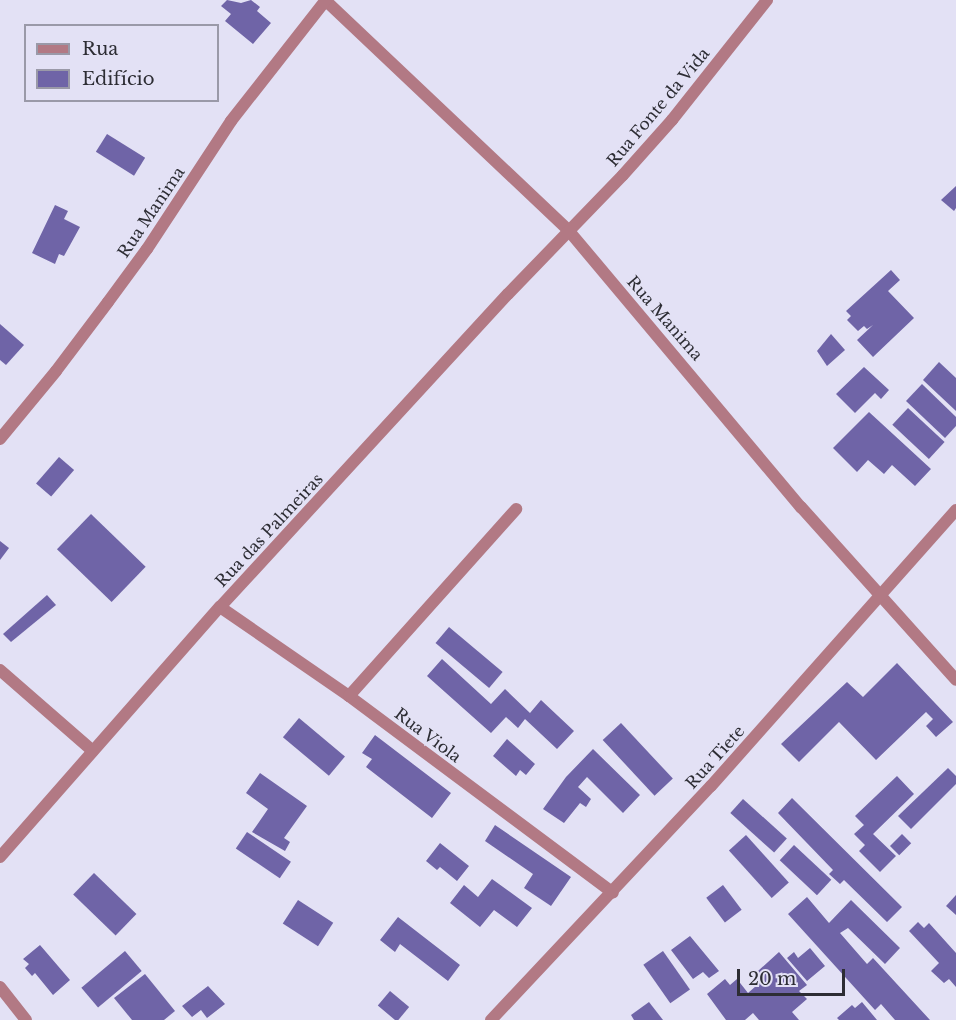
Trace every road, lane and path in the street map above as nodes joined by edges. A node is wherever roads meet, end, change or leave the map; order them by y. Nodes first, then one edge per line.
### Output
1 (326, 0) edge
2 (767, 0) edge
3 (569, 231) junction
4 (0, 439) edge
5 (516, 509) dead end
6 (956, 510) edge
7 (879, 597) junction
8 (220, 607) junction
9 (0, 670) edge
10 (956, 681) edge
11 (349, 696) junction
12 (93, 751) junction
13 (0, 857) edge
14 (613, 893) junction
15 (0, 987) edge
16 (26, 1020) edge
17 (491, 1020) edge

1 - 3 street, Rua Manima
1 - 4 street, Rua Manima
2 - 3 street, Rua Fonte da Vida
3 - 7 street, Rua Manima
3 - 8 street, Rua das Palmeiras
5 - 11 street
6 - 7 street, Rua Tiete
7 - 10 street, Rua Manima
7 - 14 street, Rua Tiete
8 - 11 street, Rua Viola
8 - 12 street, Rua das Palmeiras
9 - 12 street
11 - 14 street, Rua Viola
12 - 13 street, Rua das Palmeiras
14 - 17 street, Rua Tiete
15 - 16 street

